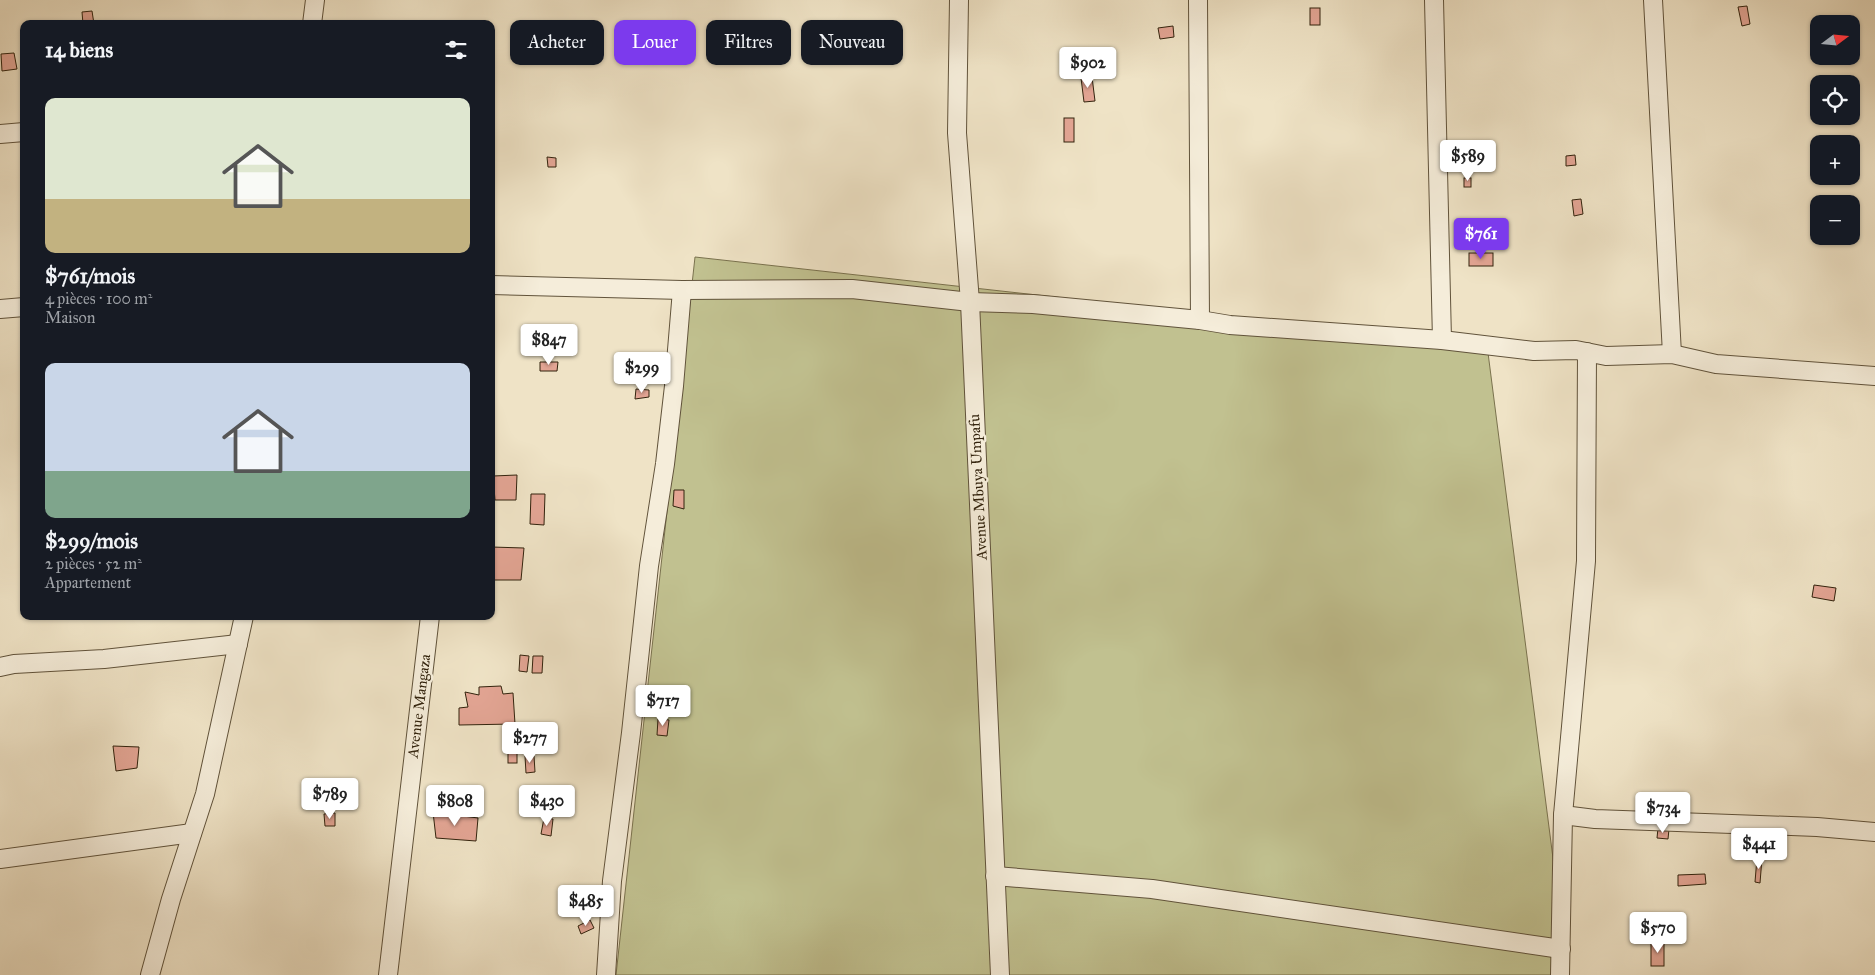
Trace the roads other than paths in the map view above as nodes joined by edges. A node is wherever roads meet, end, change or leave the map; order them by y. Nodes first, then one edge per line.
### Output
1 (315, 0) edge
2 (959, 0) edge
3 (1198, 0) edge
4 (1434, 0) edge
5 (1653, 0) edge
6 (312, 20) edge
7 (20, 132) edge
8 (0, 134) edge
9 (495, 285) edge
10 (682, 290) junction
11 (970, 302) junction
12 (20, 307) edge
13 (0, 309) edge
14 (1200, 320) junction
15 (1442, 340) junction
16 (1587, 352) junction
17 (1672, 354) junction
18 (1875, 376) edge
19 (243, 620) edge
20 (430, 620) edge
21 (238, 644) junction
22 (0, 667) edge
23 (1563, 815) junction
24 (1875, 832) edge
25 (192, 833) junction
26 (0, 858) edge
27 (995, 876) junction
28 (1561, 949) junction
29 (150, 975) edge
30 (388, 975) edge
31 (606, 975) edge
32 (1000, 975) edge
33 (1560, 975) edge

1 - 6 street
2 - 11 street, Avenue Mbuya Umpafu
3 - 14 street
4 - 15 street
5 - 17 street
7 - 8 street
9 - 10 street
10 - 11 street
10 - 31 street
11 - 14 street
11 - 27 street, Avenue Mbuya Umpafu
12 - 13 street
14 - 15 street
15 - 16 street
16 - 17 street
16 - 23 street
17 - 18 street
19 - 21 street
20 - 30 street, Avenue Mangaza
21 - 22 street
21 - 25 street
23 - 24 street
23 - 28 street
25 - 26 street
25 - 29 street
27 - 28 street
27 - 32 street, Avenue Mbuya Umpafu
28 - 33 street

